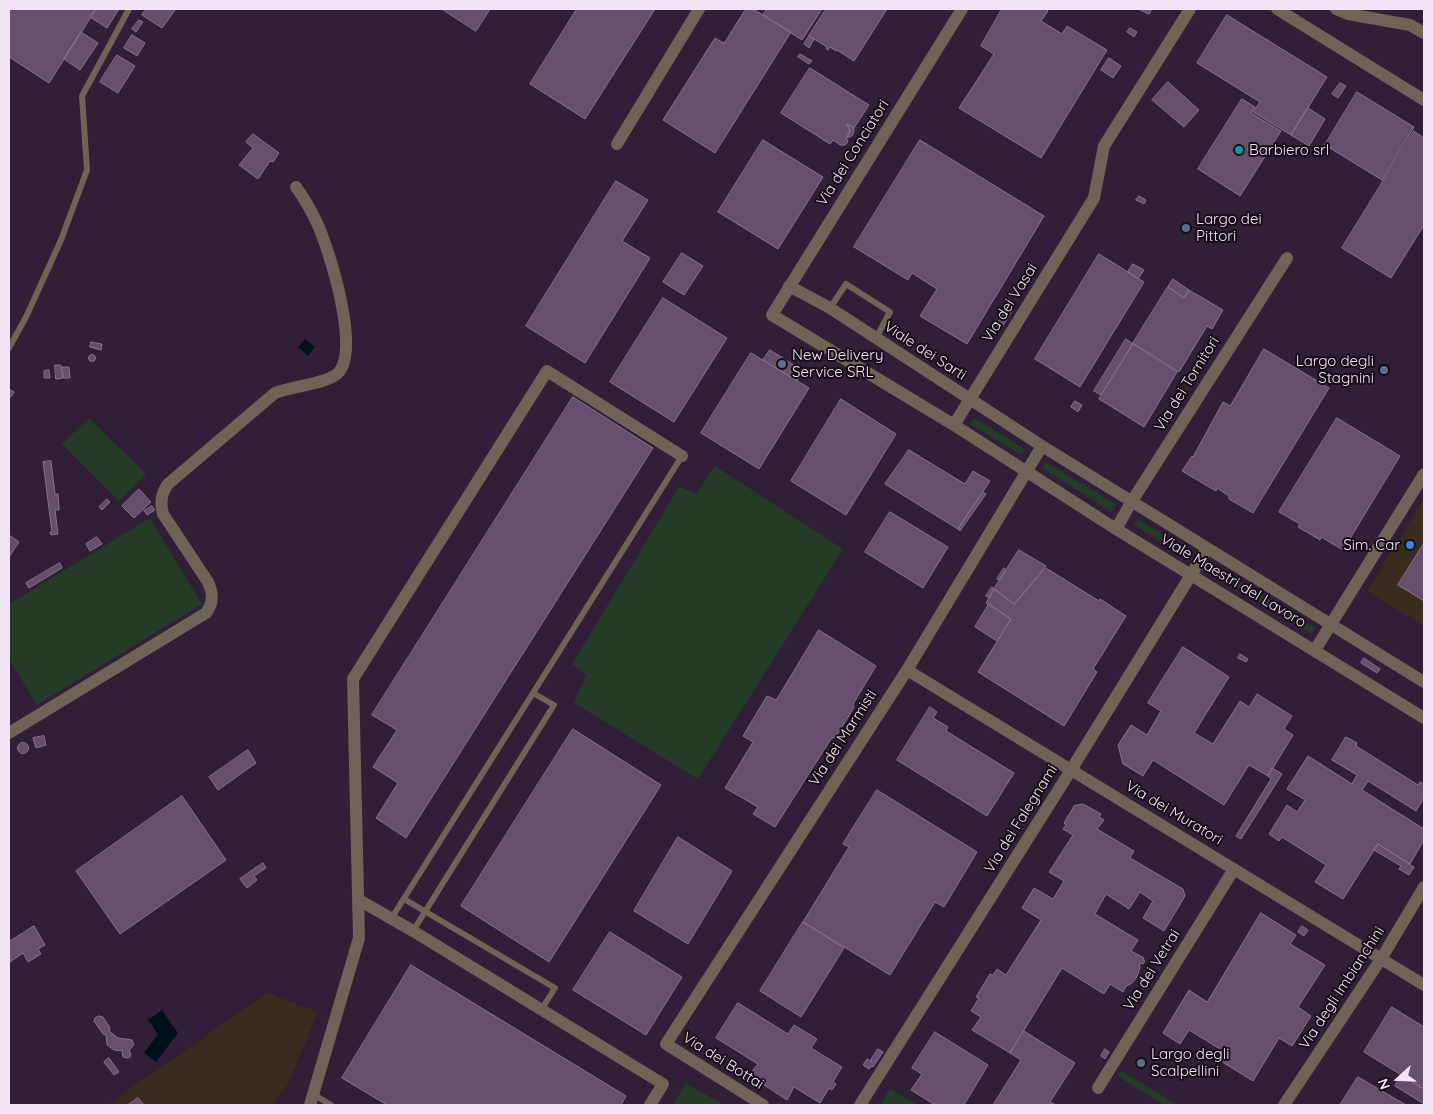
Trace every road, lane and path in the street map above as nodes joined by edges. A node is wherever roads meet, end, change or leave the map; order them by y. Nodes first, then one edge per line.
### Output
1 (129, 9) edge
2 (699, 9) edge
3 (962, 9) edge
4 (1190, 9) edge
5 (1278, 9) edge
6 (1336, 9) edge
7 (1424, 34) edge
8 (1424, 100) edge
9 (617, 144) dead end
10 (296, 187) dead end
11 (1287, 258) dead end
12 (789, 286) junction
13 (830, 308) junction
14 (876, 338) junction
15 (9, 348) edge
16 (970, 400) junction
17 (954, 425) junction
18 (1042, 446) junction
19 (682, 456) joint
20 (1025, 472) junction
21 (1424, 474) edge
22 (1132, 501) junction
23 (1116, 529) junction
24 (1207, 549) junction
25 (1191, 574) junction
26 (1331, 624) junction
27 (1315, 650) junction
28 (907, 670) junction
29 (1424, 682) edge
30 (534, 693) junction
31 (1424, 718) edge
32 (9, 733) edge
33 (1071, 770) junction
34 (1234, 869) junction
35 (1424, 887) edge
36 (404, 899) junction
37 (359, 900) junction
38 (425, 911) junction
39 (391, 919) junction
40 (413, 931) junction
41 (1382, 959) junction
42 (1424, 985) edge
43 (541, 1010) junction
44 (666, 1044) joint
45 (1098, 1088) dead end
46 (312, 1100) edge
47 (331, 1105) edge
48 (650, 1105) edge
49 (763, 1105) edge
50 (860, 1105) edge
51 (1284, 1105) edge

1 - 15 lane
2 - 9 street
3 - 12 street, Via dei Conciatori
4 - 16 street, Via dei Vasai
5 - 8 street
6 - 7 street
10 - 32 street
11 - 22 street, Via dei Tornitori
12 - 13 street, Viale dei Sarti
12 - 17 street, Via dei Conciatori
13 - 14 street, Viale dei Sarti
13 - 14 lane
14 - 16 street, Viale dei Sarti
16 - 17 street, Via dei Vasai
16 - 18 street, Viale dei Sarti
17 - 20 street
18 - 20 street, Via dei Marmisti
18 - 22 street, Viale Maestri del Lavoro
19 - 30 lane
19 - 37 street
20 - 23 street, Viale Maestri del Lavoro
20 - 28 street, Via dei Marmisti
21 - 26 street
22 - 23 street, Via dei Tornitori
22 - 24 street, Viale Maestri del Lavoro
23 - 25 street, Viale Maestri del Lavoro
24 - 25 street, Via dei Falegnami
24 - 26 street, Viale Maestri del Lavoro
25 - 27 street, Viale Maestri del Lavoro
25 - 33 street, Via dei Falegnami
26 - 27 street
26 - 29 street, Viale Maestri del Lavoro
27 - 31 street, Viale Maestri del Lavoro
28 - 33 street, Via dei Muratori
28 - 44 street, Via dei Marmisti
30 - 36 lane
30 - 38 lane
33 - 34 street, Via dei Muratori
33 - 50 street, Via dei Falegnami
34 - 41 street, Via dei Muratori
34 - 45 street, Via dei Vetrai
35 - 41 street, Via degli Imbianchini
36 - 38 lane
36 - 39 lane
37 - 39 street
37 - 46 street
38 - 40 lane
38 - 43 lane
39 - 40 street
40 - 43 street
41 - 42 street, Via dei Muratori
41 - 51 street, Via degli Imbianchini
43 - 48 street
44 - 49 street, Via dei Bottai
46 - 47 lane

